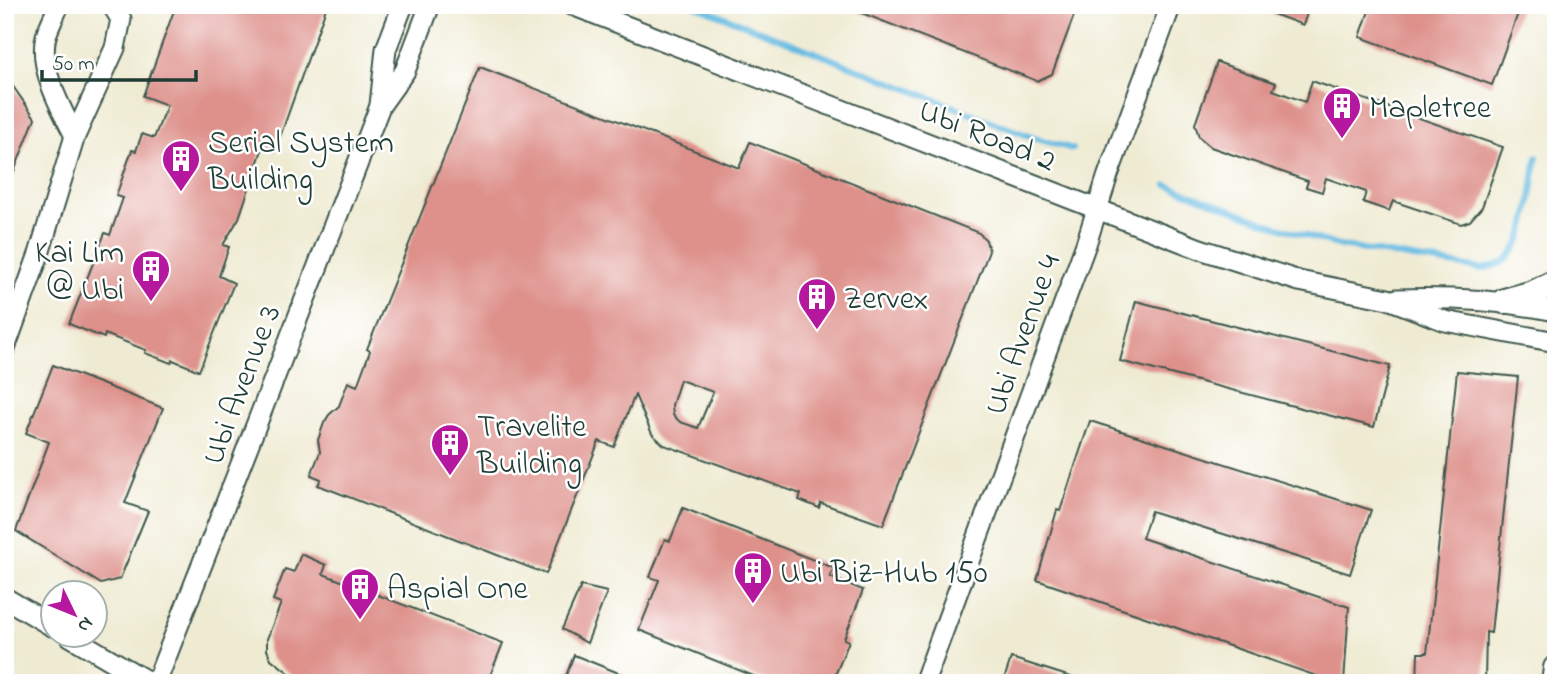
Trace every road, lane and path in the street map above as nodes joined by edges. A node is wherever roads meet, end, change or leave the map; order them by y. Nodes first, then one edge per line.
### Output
1 (59, 5) edge
2 (113, 5) edge
3 (403, 5) edge
4 (430, 5) edge
5 (572, 5) edge
6 (1171, 5) edge
7 (380, 106) junction
8 (75, 136) junction
9 (1097, 210) junction
10 (1556, 282) edge
11 (1388, 299) junction
12 (1504, 301) junction
13 (1556, 311) edge
14 (1556, 342) edge
15 (5, 348) edge
16 (5, 598) edge
17 (38, 618) edge
18 (94, 650) edge
19 (1556, 667) edge
20 (150, 683) edge
21 (156, 683) edge
22 (924, 683) edge
23 (1554, 683) edge

1 - 8 street
2 - 8 street
3 - 7 street, Ubi Avenue 3
4 - 7 street, Ubi Avenue 3
5 - 9 street, Ubi Road 2
6 - 9 street, Ubi Avenue 4
7 - 21 street, Ubi Avenue 3
8 - 15 street
9 - 11 street, Ubi Road 2
9 - 22 street, Ubi Avenue 4
10 - 12 main road
11 - 12 street, Ubi Road 2
11 - 14 street, Ubi Road 2
12 - 13 street, Ubi Road 2
16 - 17 street
18 - 20 street
19 - 23 main road

